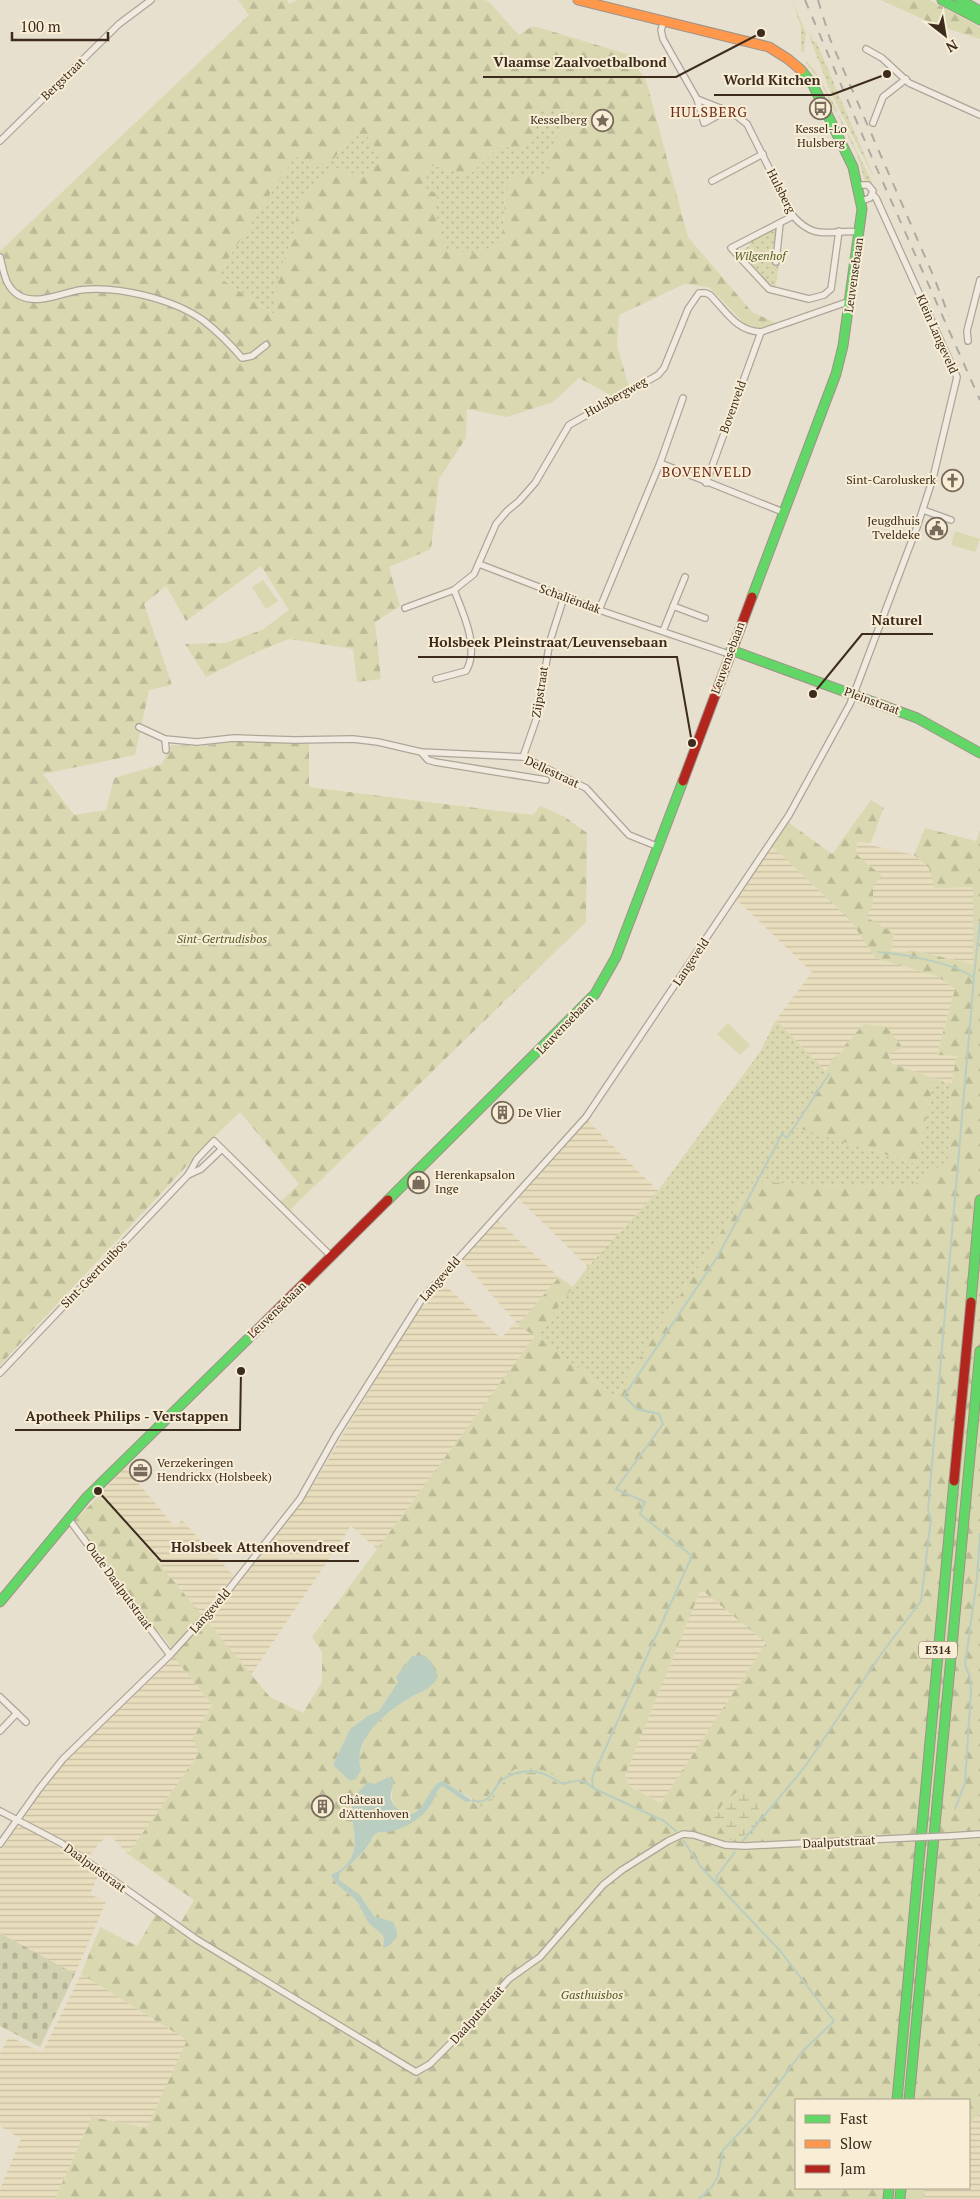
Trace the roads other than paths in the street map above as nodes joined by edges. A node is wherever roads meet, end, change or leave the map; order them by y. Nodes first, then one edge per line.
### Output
1 (151, 0) edge
2 (578, 0) edge
3 (942, 0) edge
4 (960, 0) edge
5 (980, 11) edge
6 (980, 20) edge
7 (664, 22) junction
8 (866, 49) dead end
9 (906, 79) junction
10 (698, 99) junction
11 (726, 111) junction
12 (980, 115) edge
13 (873, 123) dead end
14 (3, 133) edge
15 (0, 141) edge
16 (763, 154) junction
17 (712, 181) dead end
18 (858, 185) junction
19 (872, 195) junction
20 (861, 201) junction
21 (793, 216) junction
22 (780, 223) junction
23 (839, 231) junction
24 (860, 232) junction
25 (0, 257) edge
26 (776, 262) dead end
27 (980, 280) edge
28 (850, 301) junction
29 (761, 332) junction
30 (968, 342) dead end
31 (266, 346) dead end
32 (683, 398) dead end
33 (660, 463) junction
34 (706, 483) junction
35 (922, 510) junction
36 (784, 512) junction
37 (951, 520) dead end
38 (479, 564) junction
39 (685, 577) dead end
40 (454, 590) junction
41 (564, 597) junction
42 (674, 606) junction
43 (406, 608) dead end
44 (599, 610) junction
45 (705, 618) dead end
46 (663, 631) junction
47 (730, 652) junction
48 (436, 679) dead end
49 (854, 694) junction
50 (139, 727) dead end
51 (165, 739) junction
52 (166, 750) dead end
53 (421, 752) junction
54 (980, 754) edge
55 (523, 757) junction
56 (546, 780) dead end
57 (659, 847) junction
58 (222, 1149) junction
59 (188, 1176) junction
60 (980, 1200) edge
61 (332, 1257) junction
62 (980, 1351) edge
63 (0, 1372) edge
64 (68, 1518) junction
65 (0, 1602) edge
66 (170, 1655) junction
67 (0, 1697) edge
68 (17, 1714) junction
69 (26, 1722) dead end
70 (0, 1732) edge
71 (0, 1811) edge
72 (17, 1820) junction
73 (980, 1834) edge
74 (0, 1844) edge
75 (897, 2099) edge
76 (910, 2099) edge

1 - 14 street, Bergstraat
2 - 7 main road, Leuvensebaan
3 - 6 main road
4 - 5 main road
7 - 10 street
7 - 18 main road, Leuvensebaan
8 - 9 street
9 - 12 street
9 - 13 street
10 - 11 street, Hulsberg
10 - 11 street
11 - 16 street, Hulsberg
14 - 15 street, Bergstraat
16 - 17 street
16 - 21 street, Hulsberg
18 - 19 street
18 - 20 main road, Leuvensebaan
19 - 20 street
19 - 35 street, Klein Langeveld
20 - 24 main road, Leuvensebaan
21 - 22 street
21 - 23 street, Hulsberg
22 - 23 street
22 - 26 street
23 - 24 street, Hulsberg
24 - 28 main road, Leuvensebaan
25 - 31 street
27 - 30 street, Klein Langeveld
28 - 29 street
28 - 36 main road, Leuvensebaan
29 - 34 street, Bovenveld
29 - 38 street, Hulsbergweg
32 - 33 street
33 - 34 street
33 - 44 street
34 - 36 street
35 - 37 street
35 - 49 street, Klein Langeveld
36 - 47 main road, Leuvensebaan
38 - 40 street, Hulsbergweg
38 - 41 street, Schaliëndak
39 - 42 street
40 - 43 street, Hulsbergweg
40 - 48 street
41 - 44 street, Schaliëndak
41 - 55 street, Zijpstraat
42 - 45 street
42 - 46 street
44 - 46 street, Schaliëndak
46 - 47 street, Schaliëndak
47 - 49 main road, Pleinstraat
47 - 57 main road, Leuvensebaan
49 - 54 main road, Pleinstraat
49 - 66 street, Langeveld
50 - 51 street, Dellestraat
51 - 52 street
51 - 53 street, Dellestraat
53 - 55 street, Dellestraat
53 - 56 street, Dellestraat
55 - 57 street, Dellestraat
57 - 61 main road, Leuvensebaan
58 - 59 street, Sint-Geertruibos
58 - 59 street, Sint-Geertruibos
58 - 61 street
59 - 63 street, Sint-Geertruibos
60 - 75 main road, E314
61 - 64 main road, Leuvensebaan
62 - 76 main road, E314
64 - 65 main road, Leuvensebaan
64 - 66 street, Oude Daalputstraat
66 - 72 street, Langeveld
67 - 68 street
68 - 69 street
68 - 70 street
71 - 72 street, Daalputstraat
72 - 73 street, Daalputstraat, bridge
72 - 74 street, Langeveld

